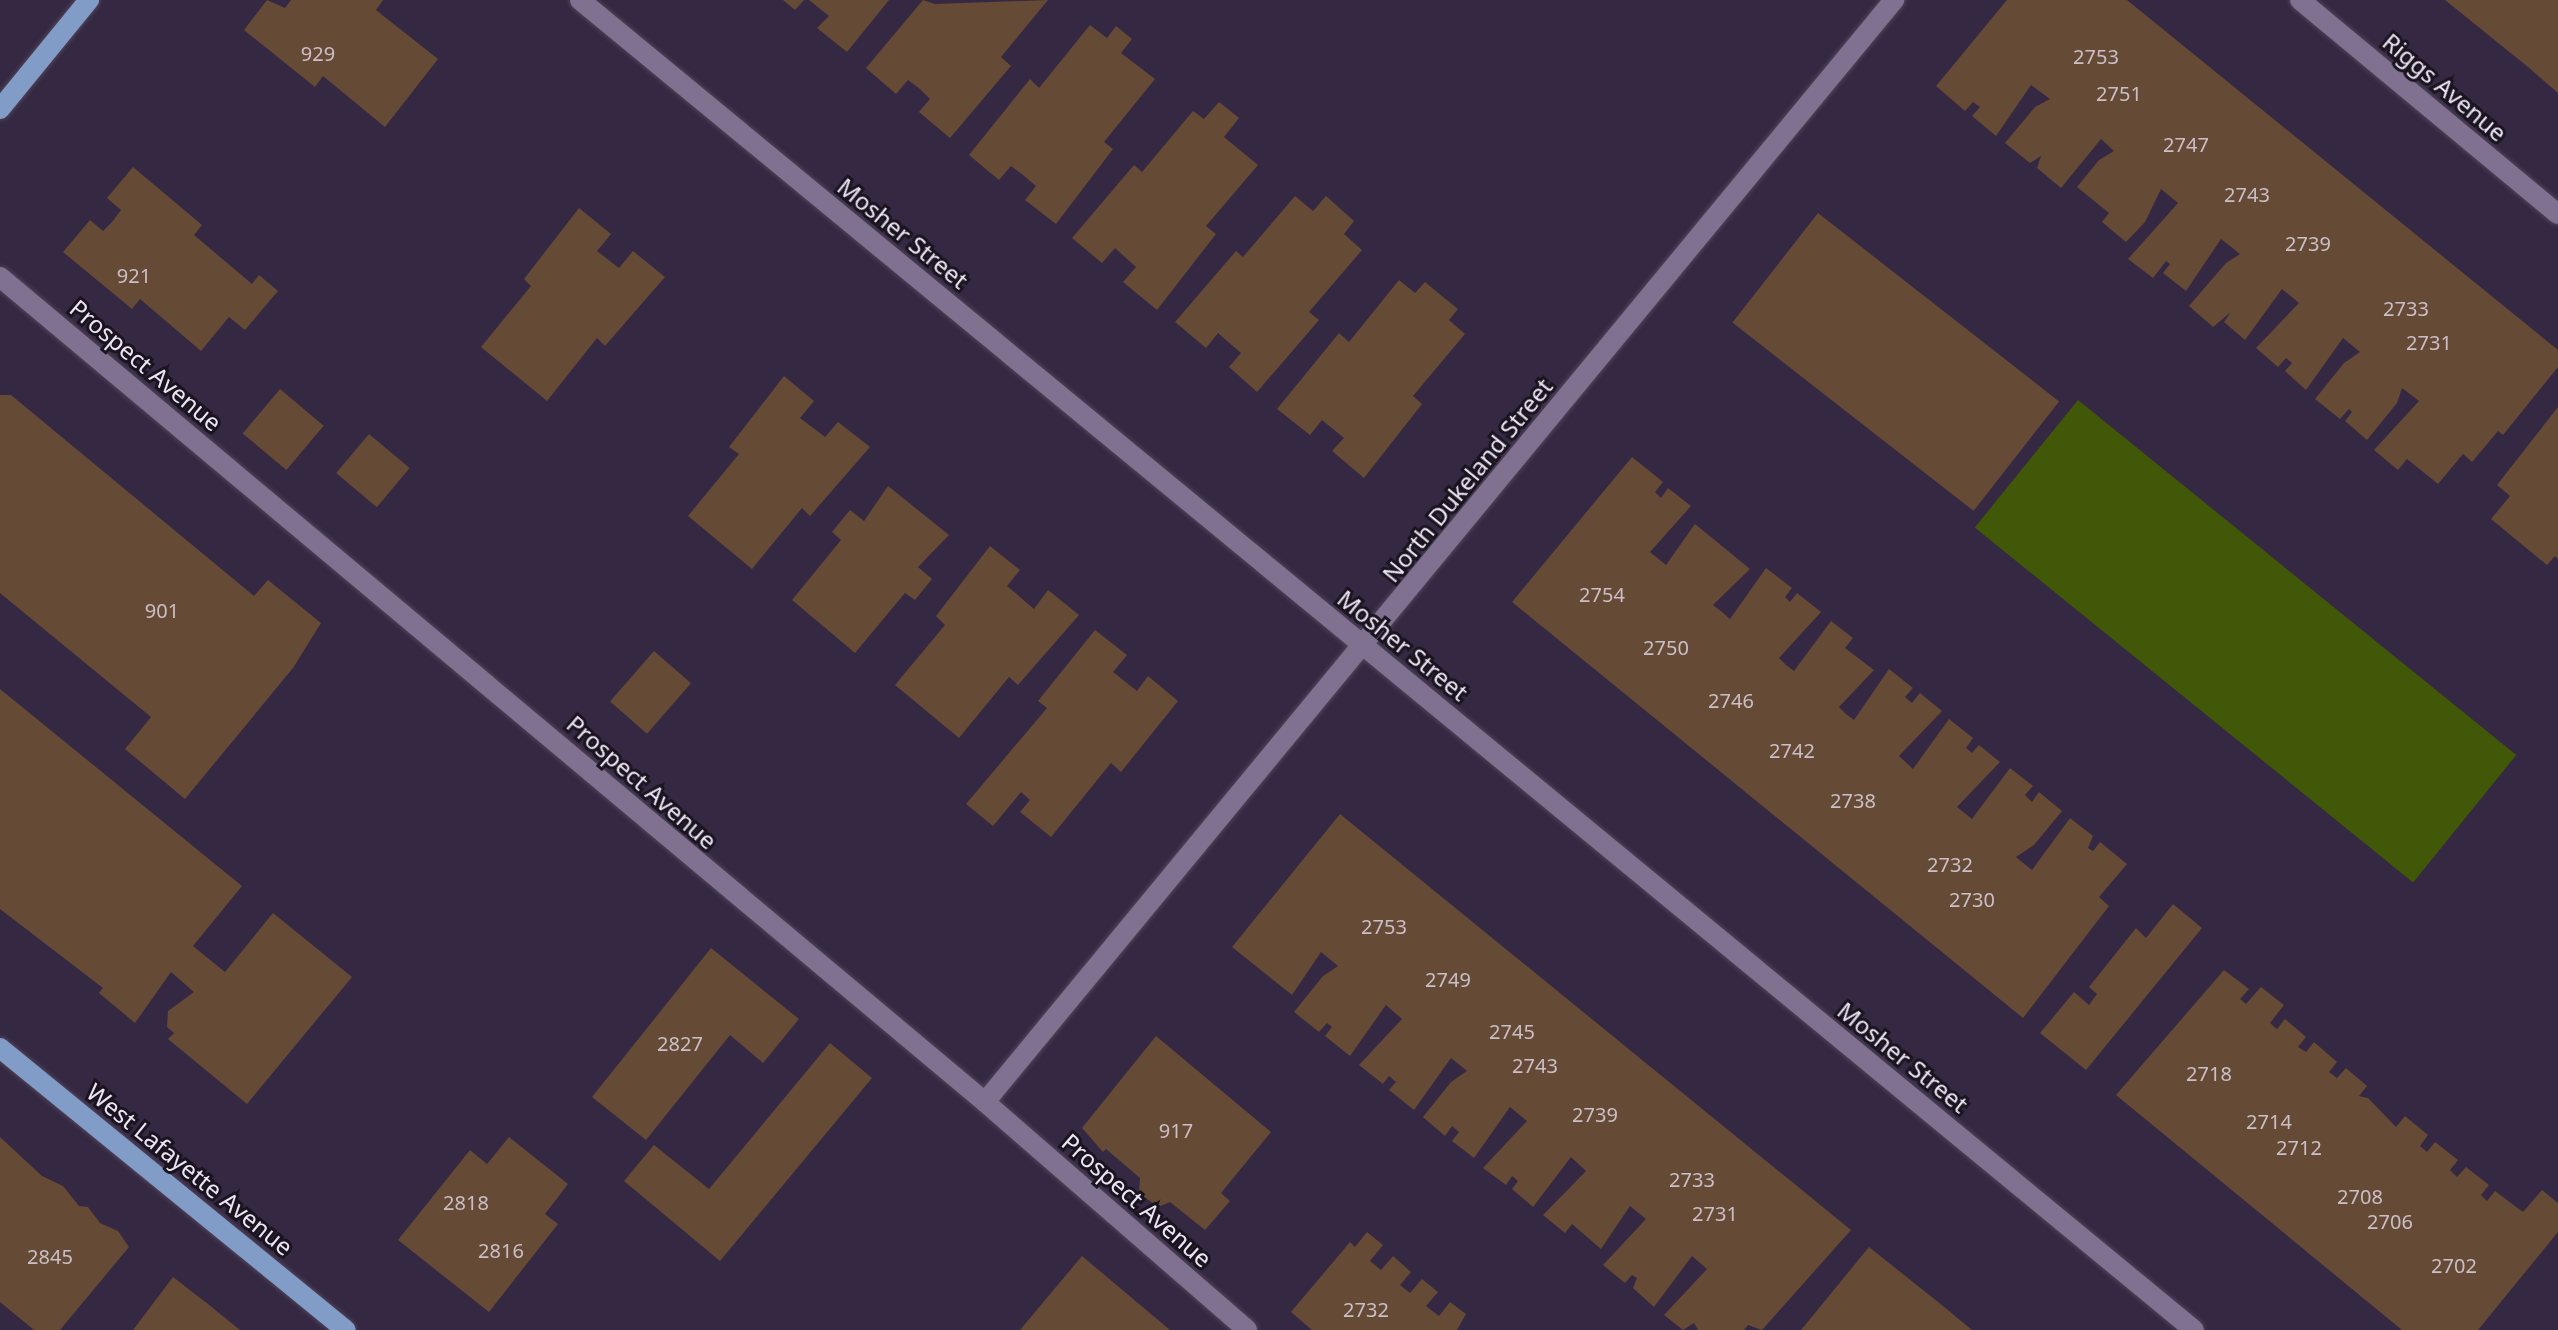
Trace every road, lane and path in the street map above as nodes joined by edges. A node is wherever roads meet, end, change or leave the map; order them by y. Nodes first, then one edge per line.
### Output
1 (89, 0) edge
2 (580, 0) edge
3 (1894, 0) edge
4 (2300, 0) edge
5 (0, 109) edge
6 (2558, 214) edge
7 (0, 277) edge
8 (1364, 646) junction
9 (0, 1048) edge
10 (985, 1102) junction
11 (346, 1330) edge
12 (1247, 1330) edge
13 (2194, 1330) edge

1 - 5 main road
2 - 8 street, Mosher Street
3 - 8 street, North Dukeland Street
4 - 6 street, Riggs Avenue
7 - 10 street, Prospect Avenue
8 - 10 street, North Dukeland Street
8 - 13 street, Mosher Street
9 - 11 main road, West Lafayette Avenue
10 - 12 street, Prospect Avenue

